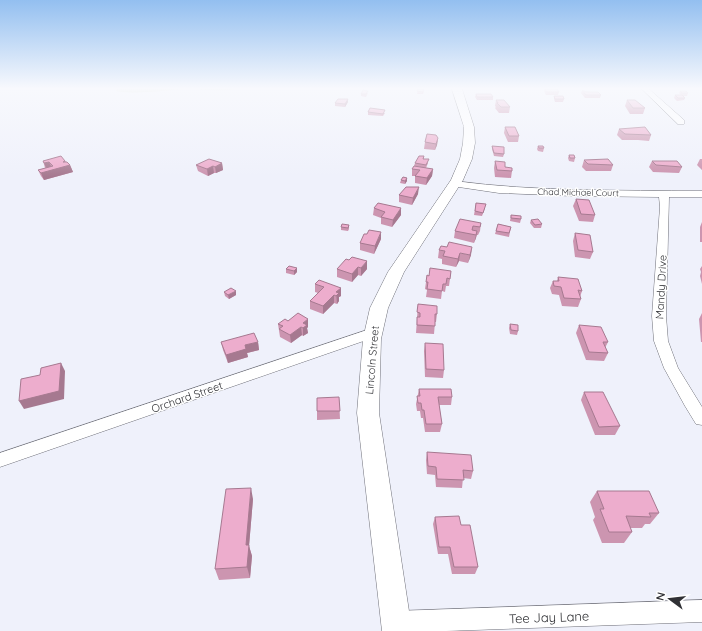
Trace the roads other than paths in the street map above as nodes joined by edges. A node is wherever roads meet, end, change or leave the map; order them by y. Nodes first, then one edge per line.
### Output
1 (466, 118) edge
2 (677, 118) edge
3 (681, 122) dead end
4 (455, 184) junction
5 (664, 193) junction
6 (702, 194) edge
7 (373, 334) junction
8 (702, 419) edge
9 (0, 460) edge
10 (702, 610) edge
11 (397, 627) edge

1 - 4 main road, Lincoln Street
2 - 3 street
4 - 5 street, Chad Michael Court
4 - 7 main road, Lincoln Street
5 - 6 street, Chad Michael Court
5 - 8 street, Mandy Drive
7 - 9 street, Orchard Street
7 - 11 main road, Lincoln Street
10 - 11 street, Tee Jay Lane

